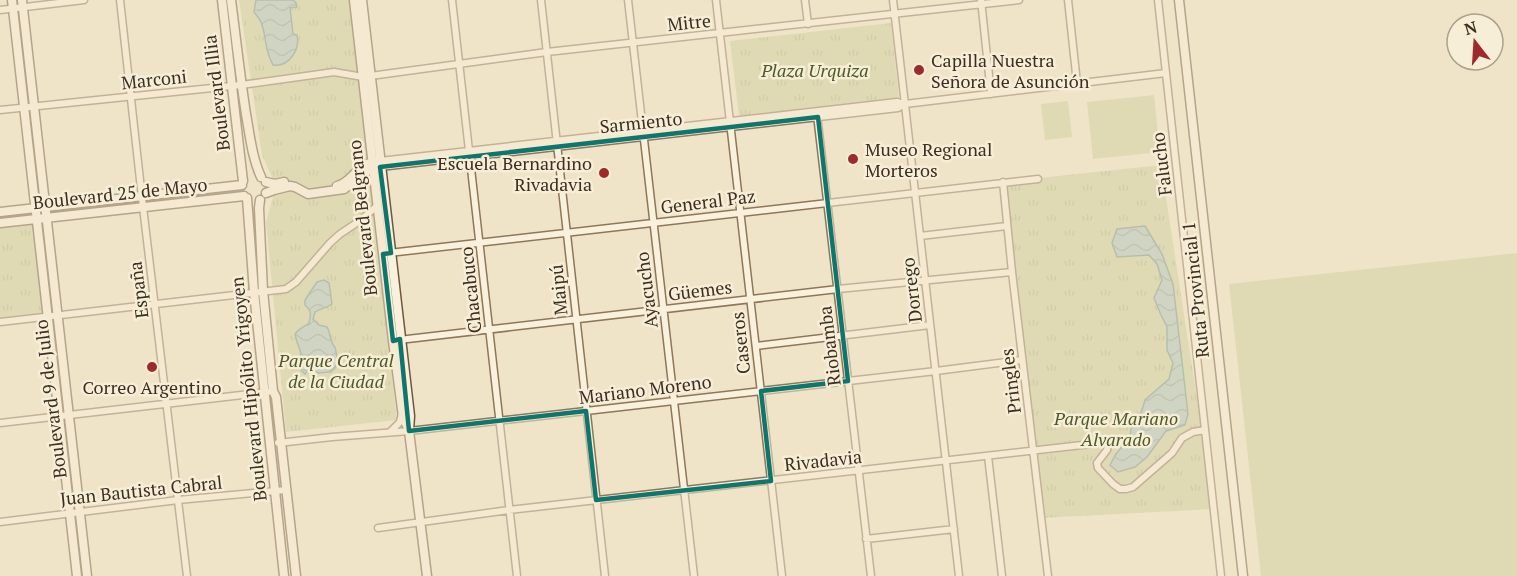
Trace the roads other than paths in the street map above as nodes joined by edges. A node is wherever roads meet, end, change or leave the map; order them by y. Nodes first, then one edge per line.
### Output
1 (84, 0) edge
2 (120, 0) edge
3 (222, 0) edge
4 (231, 0) edge
5 (354, 0) edge
6 (362, 0) edge
7 (452, 0) edge
8 (541, 0) edge
9 (628, 0) edge
10 (716, 0) edge
11 (805, 0) edge
12 (893, 0) edge
13 (1018, 0) edge
14 (1068, 0) edge
15 (1158, 0) edge
16 (1179, 0) edge
17 (981, 2) edge
18 (17, 4) edge
19 (0, 10) edge
20 (895, 13) junction
21 (808, 24) junction
22 (720, 34) junction
23 (633, 44) junction
24 (546, 52) junction
25 (459, 64) junction
26 (1166, 73) junction
27 (311, 75) joint
28 (367, 76) junction
29 (1077, 84) junction
30 (237, 86) junction
31 (992, 94) junction
32 (131, 97) junction
33 (905, 104) junction
34 (29, 107) junction
35 (0, 110) edge
36 (817, 114) junction
37 (731, 124) junction
38 (643, 134) junction
39 (557, 144) junction
40 (470, 154) junction
41 (377, 164) junction
42 (1038, 179) dead end
43 (264, 180) junction
44 (242, 183) junction
45 (1003, 183) junction
46 (324, 190) junction
47 (915, 193) junction
48 (142, 196) junction
49 (264, 196) junction
50 (245, 197) junction
51 (381, 203) junction
52 (828, 203) junction
53 (143, 207) junction
54 (40, 208) junction
55 (0, 212) edge
56 (740, 212) junction
57 (41, 219) junction
58 (653, 222) junction
59 (0, 224) edge
60 (1007, 226) junction
61 (566, 233) junction
62 (920, 236) junction
63 (479, 243) junction
64 (387, 254) junction
65 (1012, 272) junction
66 (925, 280) junction
67 (838, 289) junction
68 (258, 292) junction
69 (750, 299) junction
70 (155, 304) junction
71 (663, 310) junction
72 (57, 316) junction
73 (48, 317) junction
74 (576, 319) junction
75 (0, 322) edge
76 (930, 325) junction
77 (489, 329) junction
78 (843, 335) junction
79 (397, 340) junction
80 (756, 346) junction
81 (1022, 360) junction
82 (936, 371) junction
83 (848, 381) junction
84 (761, 391) junction
85 (269, 392) junction
86 (674, 401) junction
87 (167, 404) junction
88 (402, 410) junction
89 (586, 411) junction
90 (69, 415) junction
91 (59, 417) junction
92 (499, 421) junction
93 (0, 423) edge
94 (1205, 430) junction
95 (409, 431) junction
96 (390, 432) junction
97 (281, 442) junction
98 (270, 444) junction
99 (1033, 451) junction
100 (988, 456) junction
101 (946, 461) junction
102 (859, 471) junction
103 (771, 481) junction
104 (286, 490) junction
105 (684, 490) junction
106 (275, 491) junction
107 (178, 500) junction
108 (596, 500) junction
109 (510, 510) junction
110 (80, 512) junction
111 (69, 513) junction
112 (0, 522) edge
113 (421, 522) junction
114 (378, 528) dead end
115 (954, 529) junction
116 (866, 539) junction
117 (77, 576) edge
118 (87, 576) edge
119 (187, 576) edge
120 (284, 576) edge
121 (296, 576) edge
122 (428, 576) edge
123 (517, 576) edge
124 (605, 576) edge
125 (694, 576) edge
126 (782, 576) edge
127 (870, 576) edge
128 (959, 576) edge
129 (1002, 576) edge
130 (1048, 576) edge
131 (1221, 576) edge
132 (1243, 576) edge

1 - 18 street
2 - 32 street, España
3 - 30 street, Boulevard Illia
4 - 30 street, Boulevard Illia
5 - 28 street, Boulevard Belgrano
6 - 28 street, Boulevard Belgrano
7 - 25 street, Chacabuco
8 - 24 street, Maipú
9 - 23 street, Ayacucho
10 - 22 street, Caseros
11 - 21 street
12 - 20 street, Dorrego
13 - 17 street, Mitre
14 - 29 street
15 - 26 street, Falucho
16 - 132 street, Ruta Provincial 1
17 - 20 street, Mitre
17 - 31 street
18 - 19 street
18 - 34 street
20 - 21 street, Mitre
20 - 33 street, Dorrego
21 - 22 street, Mitre
22 - 23 street, Mitre
22 - 37 street, Caseros
23 - 24 street, Mitre
23 - 38 street, Ayacucho
24 - 25 street, Mitre
24 - 39 street, Maipú
25 - 28 street, Mitre
25 - 40 street, Chacabuco
26 - 29 street, Sarmiento
26 - 94 street, Falucho
27 - 28 street, Mitre
27 - 30 street, Marconi
28 - 41 street, Boulevard Belgrano
29 - 31 street, Sarmiento
30 - 32 street, Marconi
30 - 43 street, Boulevard Illia
30 - 44 street, Boulevard Illia
31 - 33 street, Sarmiento
32 - 34 street, Marconi
32 - 48 street, España
33 - 36 street, Sarmiento
33 - 47 street, Dorrego
34 - 35 street, Marconi
34 - 54 street
36 - 37 street, Sarmiento
36 - 52 street, Riobamba
37 - 38 street, Sarmiento
37 - 56 street, Caseros
38 - 39 street, Sarmiento
38 - 58 street, Ayacucho
39 - 40 street, Sarmiento
39 - 61 street, Maipú
40 - 41 street, Sarmiento
40 - 63 street, Chacabuco
41 - 46 street
41 - 51 street, Boulevard Belgrano
42 - 45 street, General Paz
43 - 44 street, Boulevard 25 de Mayo
43 - 46 street, Boulevard 25 de Mayo
43 - 49 street
44 - 48 street, Boulevard 25 de Mayo
44 - 50 street
45 - 47 street, General Paz
45 - 60 street, Pringles
46 - 49 street, Boulevard 25 de Mayo
47 - 52 street, General Paz
47 - 62 street, Dorrego
48 - 53 street, España
48 - 54 street, Boulevard 25 de Mayo
49 - 50 street, Boulevard 25 de Mayo
49 - 68 street, Boulevard Hipólito Yrigoyen
50 - 53 street, Boulevard 25 de Mayo
50 - 68 street, Boulevard Hipólito Yrigoyen
51 - 64 street, Boulevard Belgrano
51 - 68 street
52 - 56 street, General Paz
52 - 67 street, Riobamba
53 - 57 street, Boulevard 25 de Mayo
53 - 70 street, España
54 - 55 street, Boulevard 25 de Mayo
54 - 57 street
56 - 58 street, General Paz
56 - 69 street, Caseros
57 - 59 street, Boulevard 25 de Mayo
57 - 72 street, Boulevard 9 de Julio
57 - 73 street, Boulevard 9 de Julio
58 - 61 street, General Paz
58 - 71 street, Ayacucho
60 - 62 street
60 - 65 street, Pringles
61 - 63 street, General Paz
61 - 74 street, Maipú
62 - 66 street, Dorrego
63 - 64 street, General Paz
63 - 77 street, Chacabuco
64 - 79 street, Boulevard Belgrano
65 - 66 street, Güemes
65 - 81 street, Pringles
66 - 67 street, Güemes
66 - 76 street, Dorrego
67 - 69 street, Güemes
67 - 78 street, Riobamba
68 - 70 street
68 - 85 street, Boulevard Hipólito Yrigoyen
69 - 71 street, Güemes
69 - 80 street, Caseros
70 - 72 street
70 - 87 street, España
71 - 74 street, Güemes
71 - 86 street, Ayacucho
72 - 73 street
72 - 90 street, Boulevard 9 de Julio
73 - 75 street
73 - 91 street, Boulevard 9 de Julio
74 - 77 street, Güemes
74 - 89 street, Maipú
76 - 78 street
76 - 82 street, Dorrego
77 - 79 street, Güemes
77 - 92 street, Chacabuco
78 - 80 street
78 - 83 street, Riobamba
79 - 88 street, Boulevard Belgrano
79 - 95 street, Boulevard Belgrano
80 - 84 street, Caseros
81 - 82 street, Mariano Moreno
81 - 99 street, Pringles
82 - 83 street, Mariano Moreno
82 - 101 street, Dorrego
83 - 84 street, Mariano Moreno
83 - 102 street, Riobamba
84 - 86 street, Mariano Moreno
84 - 103 street, Caseros
85 - 87 street
85 - 97 street, Boulevard Hipólito Yrigoyen
85 - 98 street, Boulevard Hipólito Yrigoyen
86 - 89 street, Mariano Moreno
86 - 105 street, Ayacucho
87 - 90 street
87 - 107 street, España
88 - 95 street, Boulevard Belgrano
88 - 96 street
89 - 92 street, Mariano Moreno
89 - 108 street, Maipú
90 - 91 street
90 - 110 street, Boulevard 9 de Julio
91 - 93 street
91 - 111 street, Boulevard 9 de Julio
92 - 95 street, Mariano Moreno
92 - 109 street, Chacabuco
94 - 99 street, Rivadavia
94 - 131 street, Falucho
95 - 96 street, Mariano Moreno
95 - 113 street, Boulevard Belgrano
96 - 97 street, Mariano Moreno
97 - 98 street, Mariano Moreno
97 - 104 street, Boulevard Hipólito Yrigoyen
98 - 106 street, Boulevard Hipólito Yrigoyen
99 - 100 street, Rivadavia
99 - 130 street, Pringles
100 - 101 street, Rivadavia
100 - 129 street
101 - 102 street, Rivadavia
101 - 115 street, Dorrego
102 - 103 street, Rivadavia
102 - 116 street, Riobamba
103 - 105 street, Rivadavia
103 - 126 street, Caseros
104 - 106 street, Juan Bautista Cabral
104 - 121 street, Boulevard Hipólito Yrigoyen
105 - 108 street, Rivadavia
105 - 125 street, Ayacucho
106 - 107 street, Juan Bautista Cabral
106 - 120 street, Boulevard Hipólito Yrigoyen
107 - 110 street, Juan Bautista Cabral
107 - 119 street, España
108 - 109 street, Rivadavia
108 - 124 street, Maipú
109 - 113 street, Rivadavia
109 - 123 street, Chacabuco
110 - 111 street, Juan Bautista Cabral
110 - 118 street, Boulevard 9 de Julio
111 - 112 street, Juan Bautista Cabral
111 - 117 street, Boulevard 9 de Julio
113 - 114 street, Rivadavia
113 - 122 street, Boulevard Belgrano
115 - 116 street
115 - 128 street, Dorrego
116 - 127 street, Riobamba

